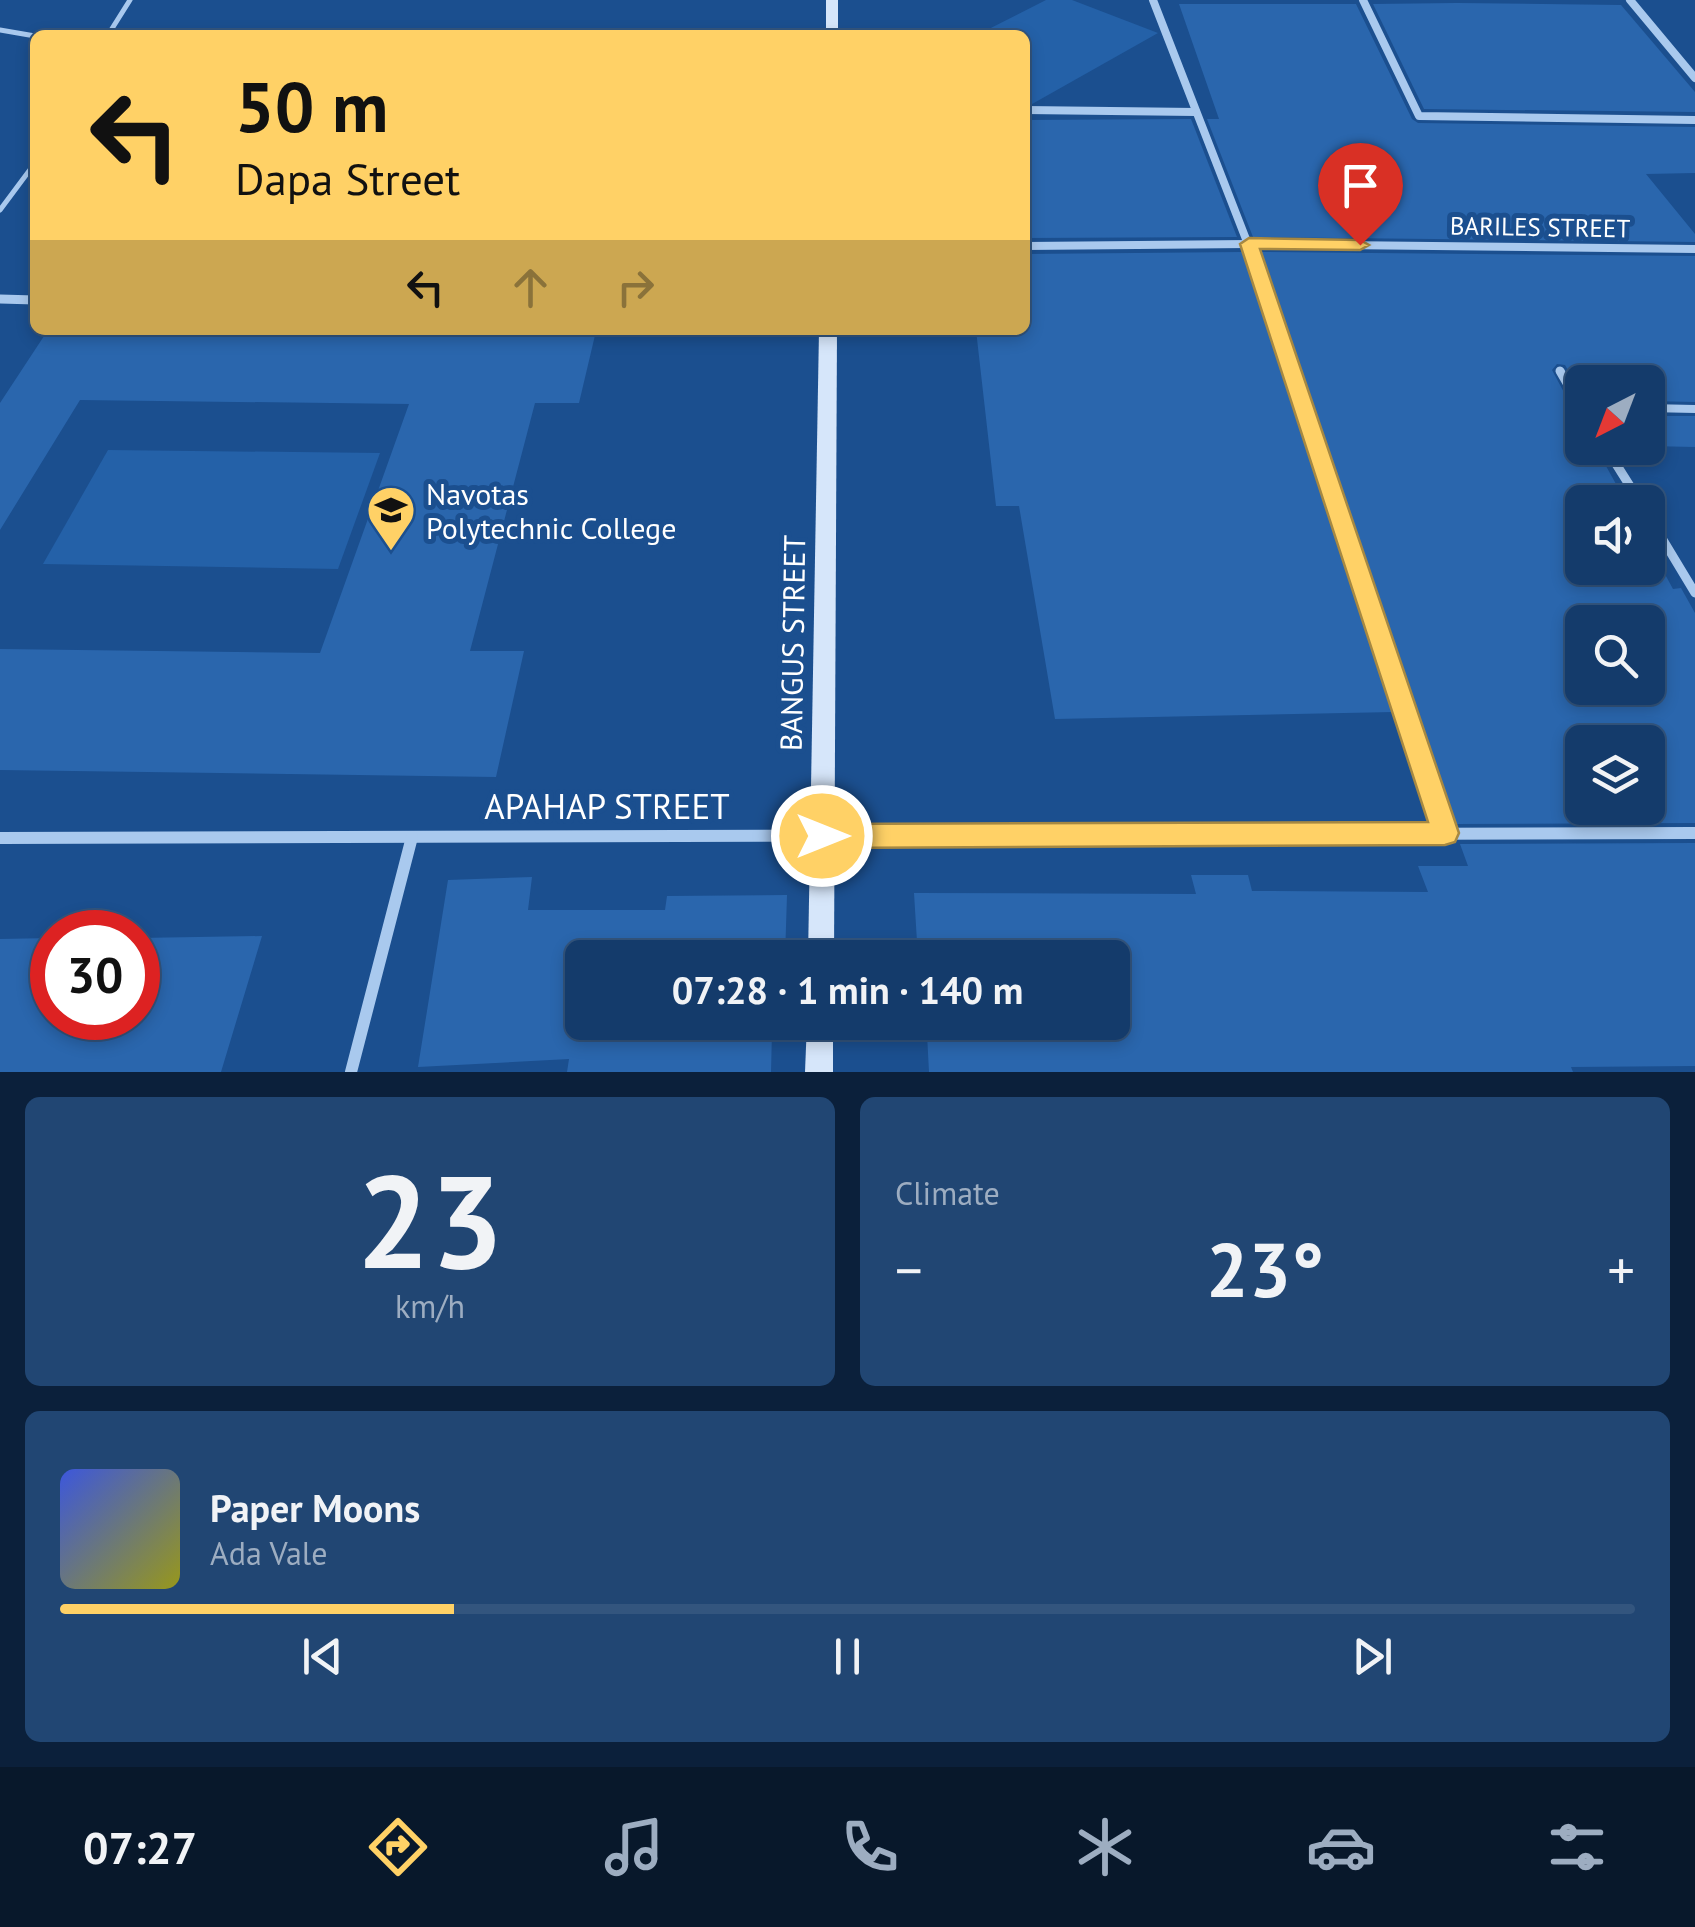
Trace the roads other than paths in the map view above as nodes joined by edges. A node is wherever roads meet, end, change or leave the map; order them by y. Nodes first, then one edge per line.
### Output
1 (130, 0) edge
2 (832, 0) edge
3 (1152, 0) edge
4 (1363, 0) edge
5 (1630, 0) edge
6 (0, 30) edge
7 (111, 30) edge
8 (832, 30) edge
9 (30, 35) edge
10 (1695, 78) edge
11 (1030, 110) edge
12 (1196, 112) junction
13 (1695, 120) edge
14 (30, 170) edge
15 (0, 210) edge
16 (1249, 244) junction
17 (1030, 246) edge
18 (1695, 249) edge
19 (0, 299) edge
20 (30, 300) edge
21 (828, 335) edge
22 (1560, 370) dead end
23 (1565, 378) edge
24 (1665, 408) edge
25 (1695, 409) edge
26 (1665, 543) edge
27 (1695, 592) edge
28 (1445, 833) junction
29 (1695, 833) edge
30 (822, 836) junction
31 (412, 837) junction
32 (0, 838) edge
33 (821, 940) edge
34 (820, 1040) edge
35 (351, 1072) edge
36 (820, 1072) edge

1 - 7 lane
2 - 8 street
3 - 12 street
4 - 13 street
5 - 10 street
6 - 9 lane
11 - 12 street
12 - 16 street
14 - 15 lane
16 - 17 street, BARILES STREET
16 - 18 street, BARILES STREET
16 - 28 street
19 - 20 street
21 - 30 street, BANGUS STREET
22 - 23 street
24 - 25 lane
26 - 27 street
28 - 29 street, APAHAP STREET
28 - 30 street, APAHAP STREET
30 - 31 street, APAHAP STREET
30 - 33 street, BANGUS STREET
31 - 32 street, APAHAP STREET
31 - 35 street
34 - 36 street

